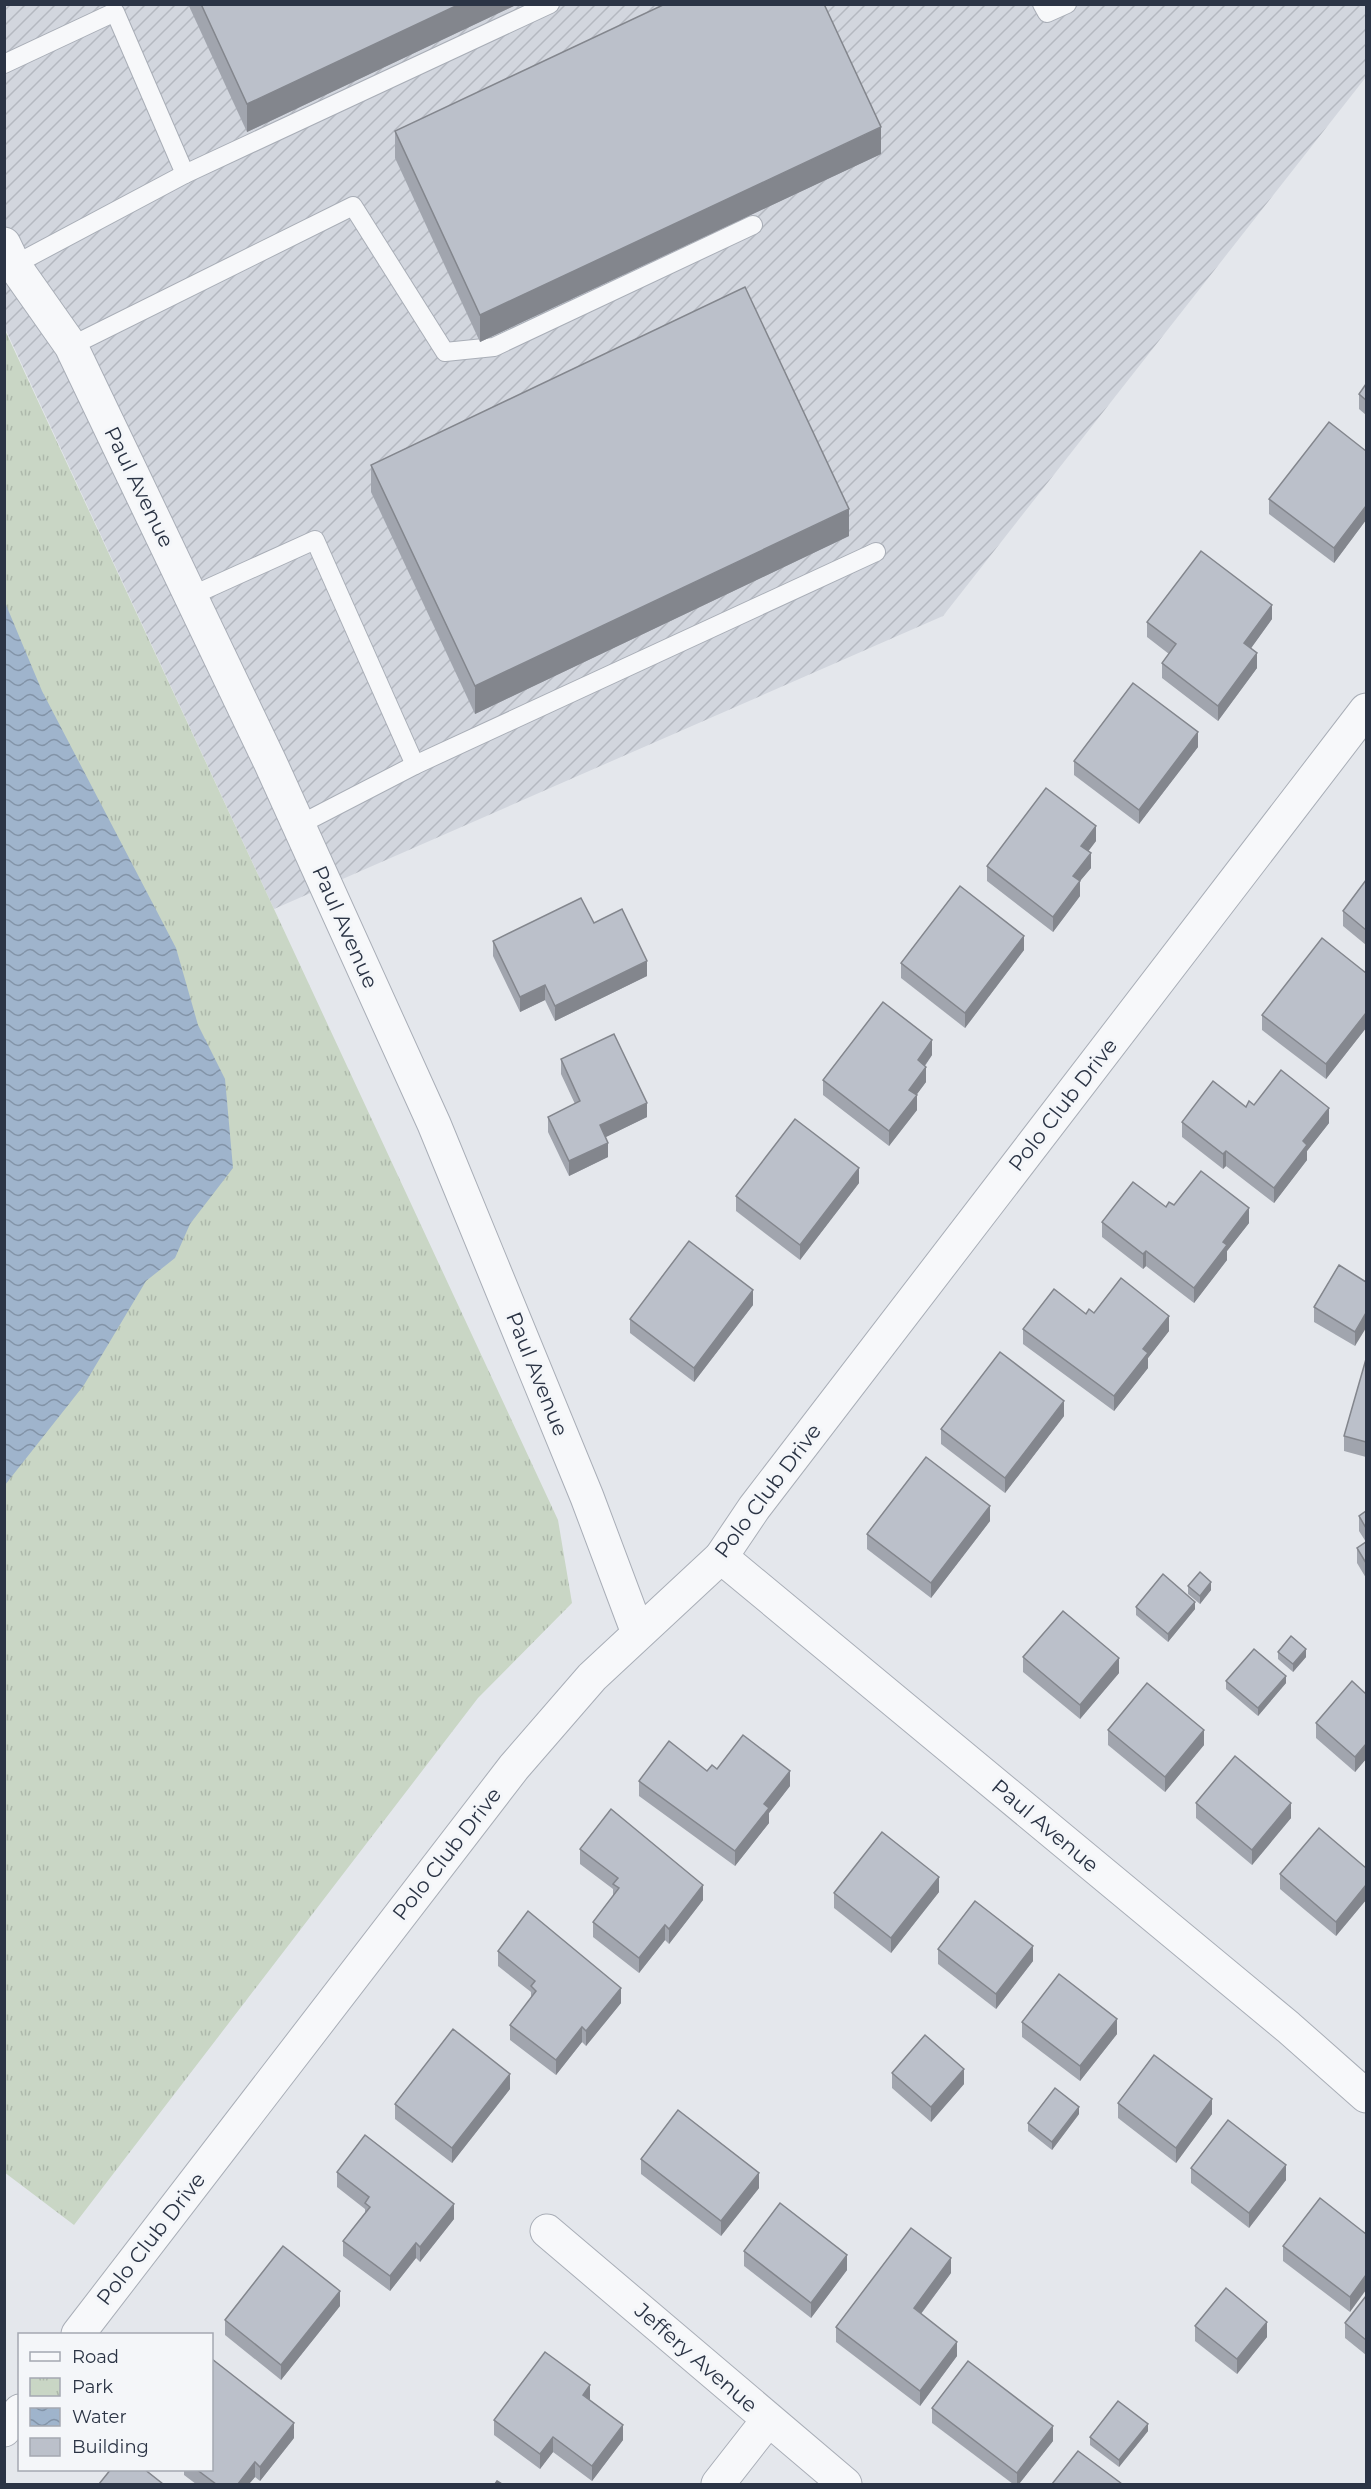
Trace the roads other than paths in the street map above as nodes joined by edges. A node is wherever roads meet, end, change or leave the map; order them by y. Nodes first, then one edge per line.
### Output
1 (550, 4) edge
2 (1042, 4) edge
3 (1067, 4) edge
4 (4, 64) edge
5 (185, 174) junction
6 (753, 225) edge
7 (9, 254) edge
8 (71, 346) junction
9 (876, 552) dead end
10 (191, 596) junction
11 (1366, 710) edge
12 (415, 765) junction
13 (298, 825) junction
14 (722, 1557) junction
15 (638, 1633) junction
16 (1366, 2096) edge
17 (547, 2231) dead end
18 (79, 2333) edge
19 (18, 2413) edge
20 (768, 2420) junction
21 (4, 2430) edge
22 (718, 2484) edge
23 (845, 2484) edge

1 - 5 lane
2 - 3 lane
4 - 5 lane
5 - 7 lane
6 - 8 lane
7 - 8 street, Paul Avenue
8 - 10 street, Paul Avenue
9 - 12 lane
10 - 12 lane
10 - 13 street, Paul Avenue
11 - 14 street, Polo Club Drive
12 - 13 lane
13 - 15 street, Paul Avenue
14 - 15 street, Polo Club Drive
14 - 16 street, Paul Avenue
15 - 18 street, Polo Club Drive
17 - 20 street, Jeffery Avenue
19 - 21 street
20 - 22 street
20 - 23 street, Jeffery Avenue

